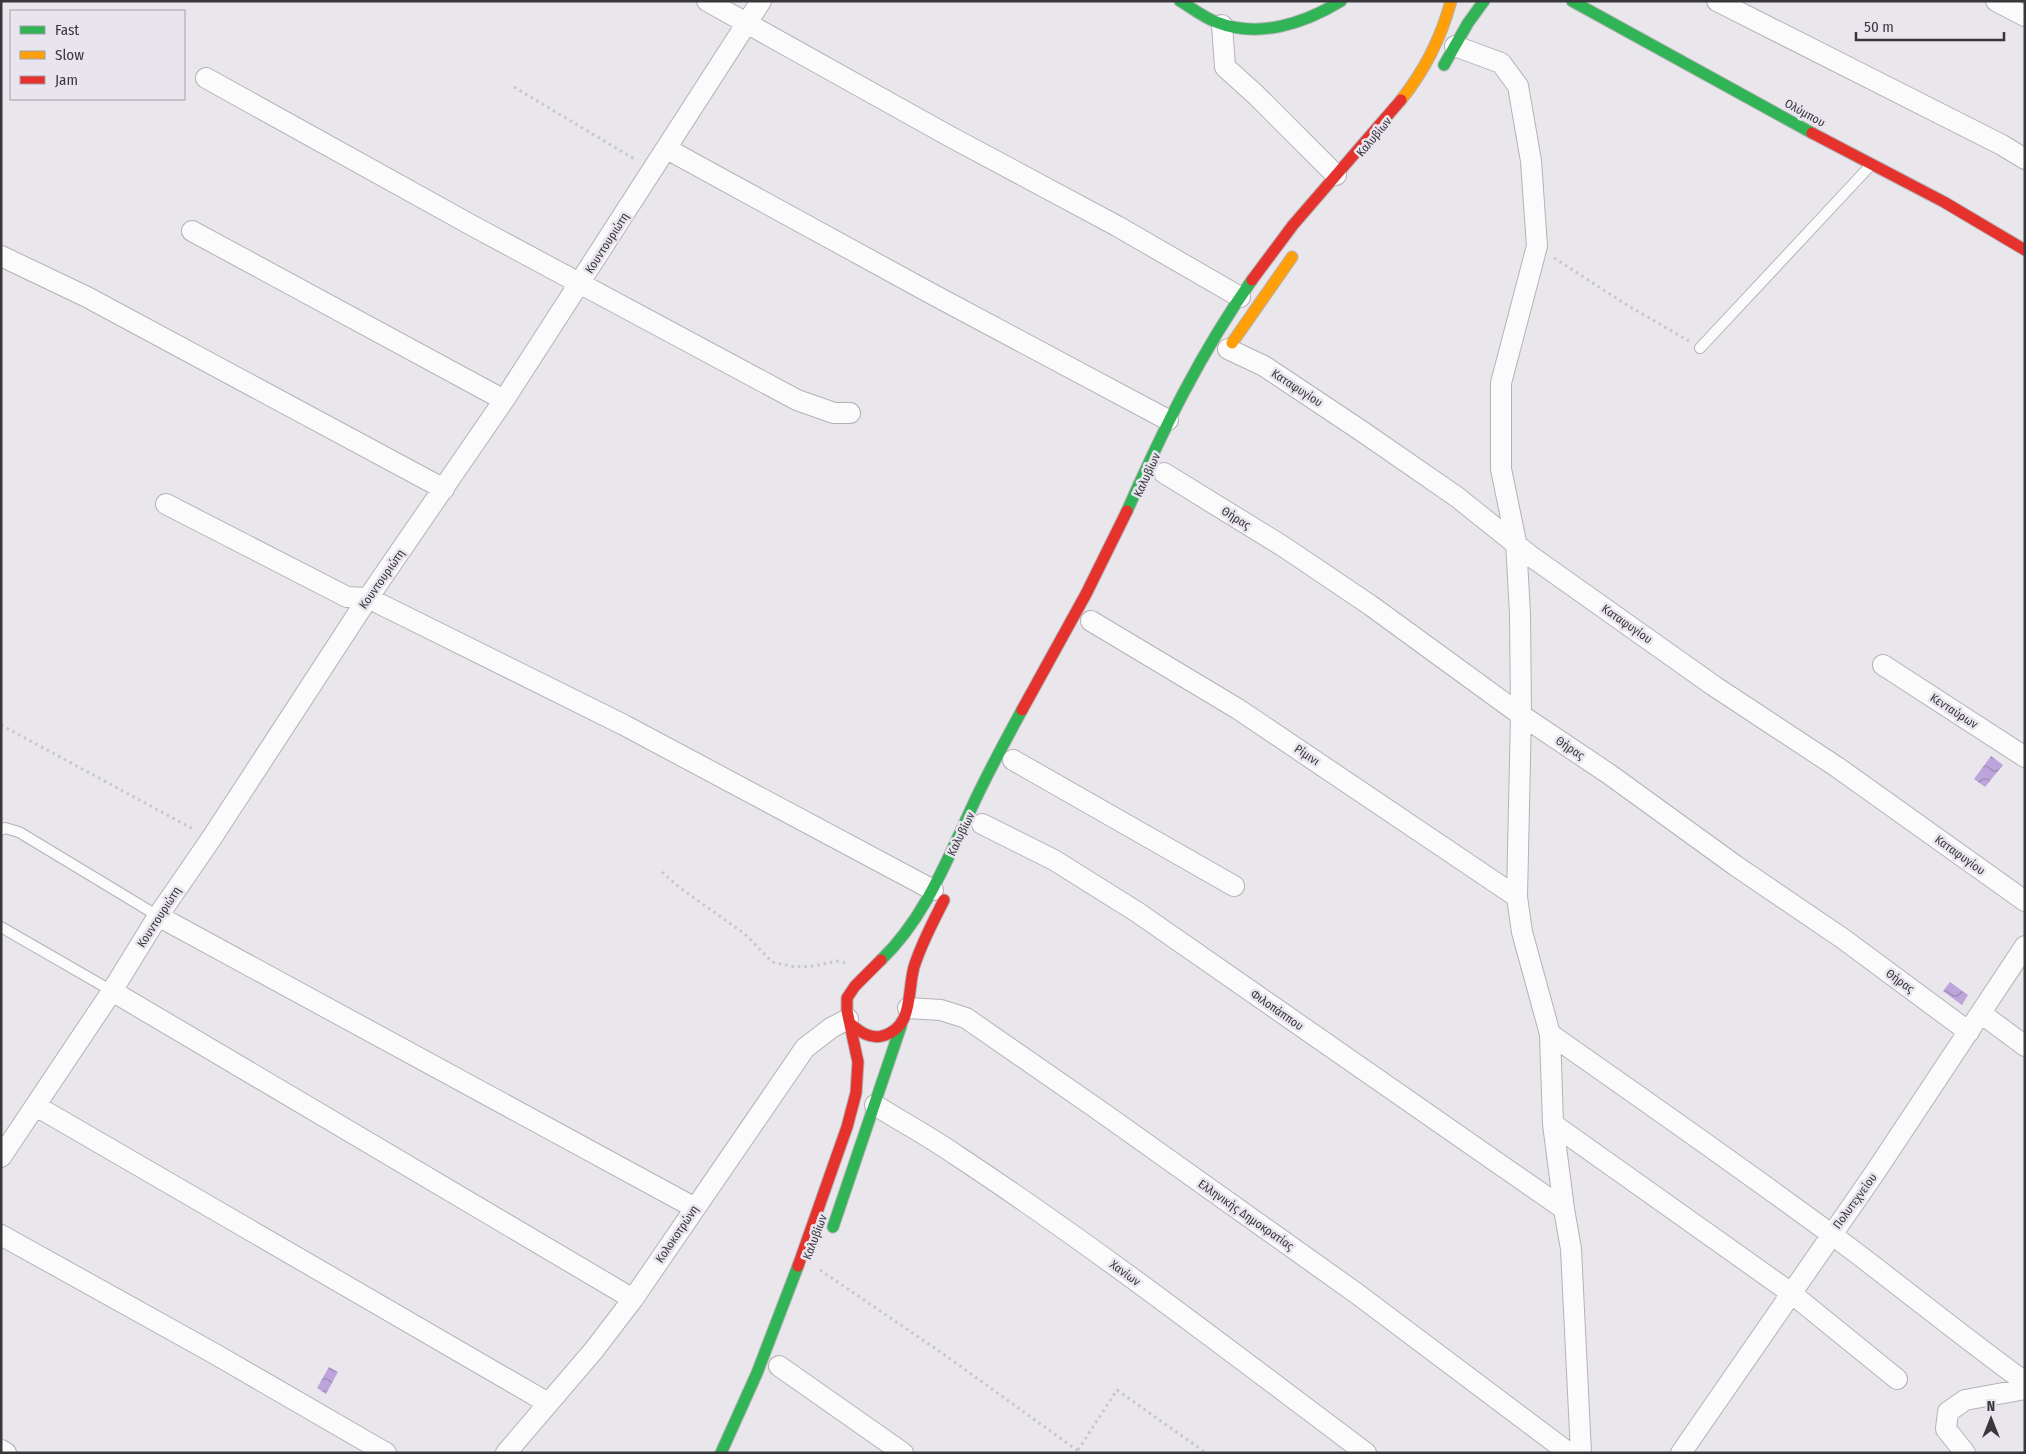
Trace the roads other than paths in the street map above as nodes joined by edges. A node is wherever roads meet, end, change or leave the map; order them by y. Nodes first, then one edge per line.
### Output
1 (707, 1) edge
2 (762, 1) edge
3 (1180, 1) edge
4 (1341, 1) edge
5 (1451, 1) edge
6 (1484, 1) edge
7 (1572, 1) edge
8 (1716, 1) edge
9 (1996, 1) edge
10 (2025, 16) edge
11 (747, 25) junction
12 (1222, 25) junction
13 (1455, 46) junction
14 (1438, 75) dead end
15 (206, 78) dead end
16 (667, 149) junction
17 (2025, 159) edge
18 (1871, 165) junction
19 (1336, 175) junction
20 (192, 231) dead end
21 (1298, 249) dead end
22 (2025, 250) edge
23 (1, 256) edge
24 (581, 283) junction
25 (1240, 297) junction
26 (1700, 348) road end
27 (1225, 353) joint
28 (504, 400) junction
29 (850, 414) dead end
30 (1168, 420) junction
31 (1164, 472) dead end
32 (444, 490) junction
33 (166, 504) dead end
34 (1516, 542) junction
35 (368, 598) junction
36 (1092, 621) dead end
37 (1883, 665) dead end
38 (1521, 716) junction
39 (2025, 757) edge
40 (1014, 760) dead end
41 (982, 824) dead end
42 (1, 830) edge
43 (1234, 886) dead end
44 (941, 890) junction
45 (1517, 898) junction
46 (2025, 902) edge
47 (158, 916) junction
48 (1, 927) edge
49 (2025, 946) edge
50 (882, 976) dead end
51 (859, 981) junction
52 (899, 985) dead end
53 (112, 991) junction
54 (905, 1012) junction
55 (1982, 1014) junction
56 (850, 1022) junction
57 (1969, 1032) junction
58 (1550, 1034) junction
59 (2025, 1046) edge
60 (875, 1105) junction
61 (36, 1106) junction
62 (1554, 1124) junction
63 (1, 1157) edge
64 (695, 1208) junction
65 (1564, 1209) junction
66 (1, 1235) edge
67 (1831, 1235) junction
68 (817, 1268) road end
69 (1791, 1293) junction
70 (633, 1299) junction
71 (779, 1366) dead end
72 (1897, 1378) dead end
73 (2025, 1382) edge
74 (2025, 1388) edge
75 (548, 1403) junction
76 (1, 1450) edge
77 (507, 1452) edge
78 (6, 1453) edge
79 (386, 1453) edge
80 (720, 1453) edge
81 (903, 1453) edge
82 (1366, 1453) edge
83 (1569, 1453) edge
84 (1581, 1453) edge
85 (1681, 1453) edge
86 (1964, 1453) edge

1 - 11 street
2 - 11 street, Κουντουριώτη
3 - 12 main road
4 - 12 main road
5 - 19 main road, Καλυβίων
6 - 13 main road
7 - 18 main road, Ολύμπου
8 - 17 street
9 - 10 street
11 - 16 street, Κουντουριώτη
11 - 25 street
12 - 19 street
13 - 14 main road
13 - 34 street
15 - 24 street
16 - 24 street, Κουντουριώτη
16 - 30 street
18 - 22 main road, Ολύμπου
18 - 26 lane
19 - 25 main road, Καλυβίων
20 - 28 street
21 - 27 main road
23 - 32 street
24 - 28 street, Κουντουριώτη
24 - 29 street
25 - 30 main road, Καλυβίων
27 - 34 street, Καταφυγίου
28 - 32 street, Κουντουριώτη
30 - 44 main road, Καλυβίων
31 - 38 street, Θήρας
32 - 35 street, Κουντουριώτη
33 - 35 street
34 - 38 street
34 - 46 street, Καταφυγίου
35 - 44 street
35 - 47 street, Κουντουριώτη
36 - 45 street, Ρίμινι
37 - 39 street, Κενταύρων
38 - 45 street
38 - 57 street, Θήρας
40 - 43 street
41 - 65 street, Φιλοπάππου
42 - 47 lane
44 - 51 main road, Καλυβίων
44 - 54 main road, Καλυβίων
45 - 58 street
47 - 53 street, Κουντουριώτη
47 - 64 street
48 - 53 lane
49 - 55 street, Πολυτεχνείου
50 - 51 main road
51 - 56 main road, Καλυβίων
52 - 54 main road
53 - 61 street, Κουντουριώτη
53 - 70 street
54 - 56 main road
54 - 60 main road, Καλυβίων
54 - 83 street, Ελληνικής Δημοκρατίας
55 - 57 street, Πολυτεχνείου
55 - 59 street
56 - 64 street, Κολοκοτρώνη
56 - 80 main road, Καλυβίων
57 - 67 street, Πολυτεχνείου
58 - 62 street
58 - 67 street
60 - 68 main road, Καλυβίων
60 - 82 street, Χανίων
61 - 63 street, Κουντουριώτη
61 - 75 street
62 - 65 street
62 - 69 street
64 - 70 street, Κολοκοτρώνη
65 - 84 street
66 - 79 street
67 - 69 street, Πολυτεχνείου
67 - 73 street
69 - 72 street
69 - 85 street, Πολυτεχνείου
70 - 75 street, Κολοκοτρώνη
71 - 81 street
74 - 86 street
75 - 77 street, Κολοκοτρώνη
76 - 78 street

